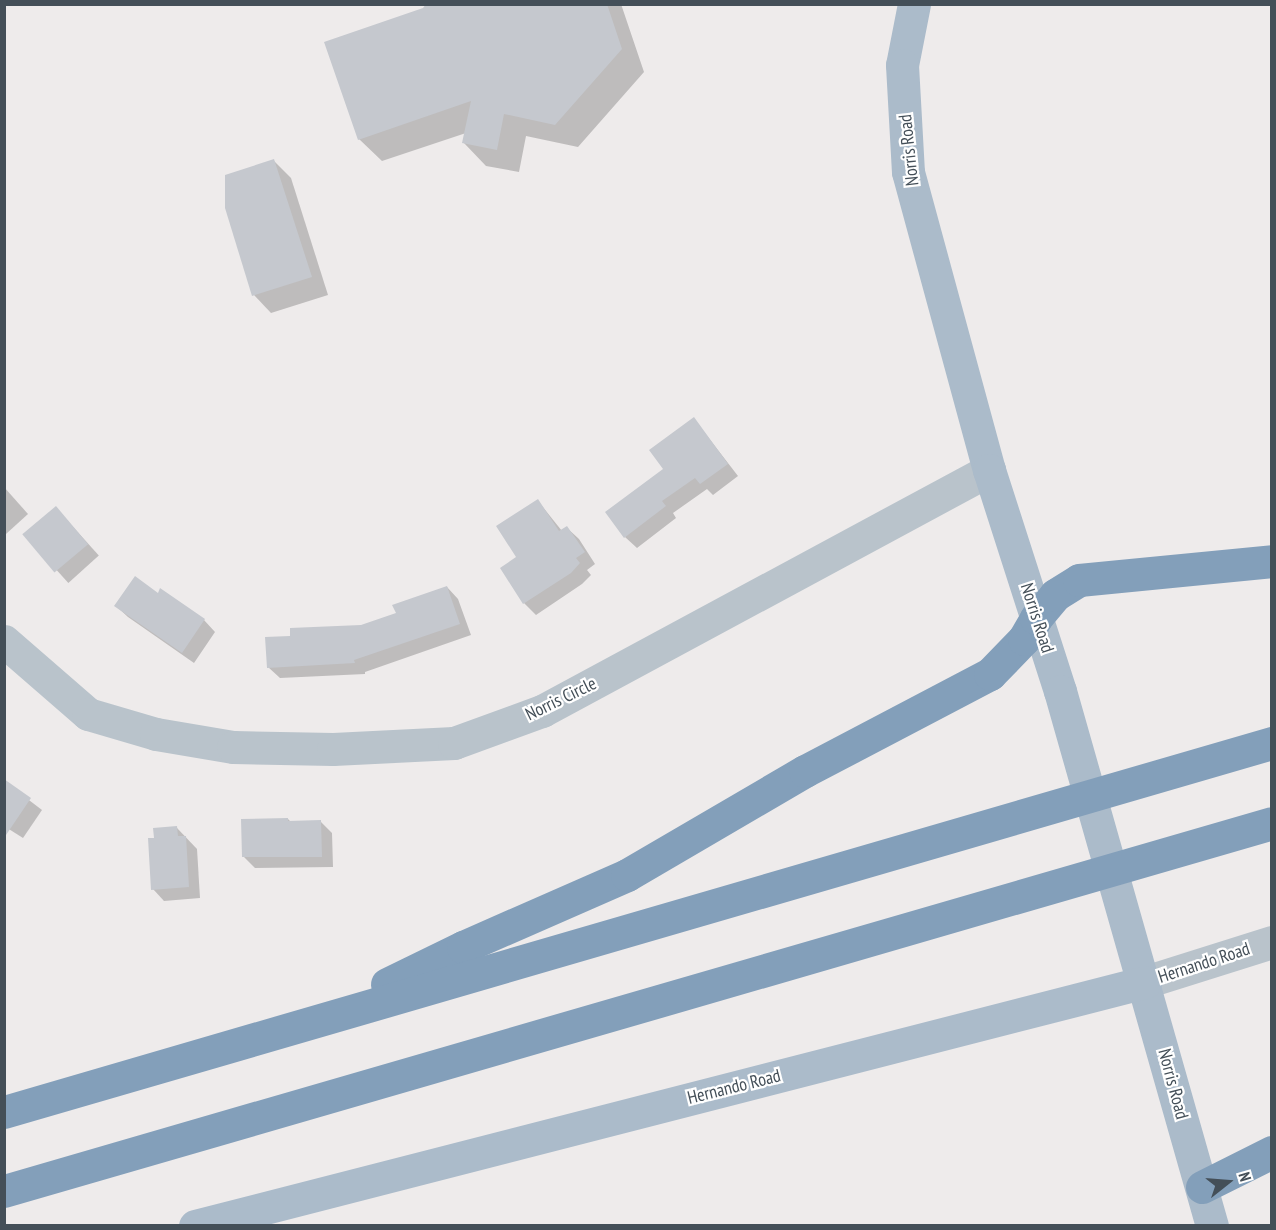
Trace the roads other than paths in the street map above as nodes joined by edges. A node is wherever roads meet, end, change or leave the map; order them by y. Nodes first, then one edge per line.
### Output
1 (914, 4) edge
2 (989, 470) junction
3 (1272, 561) edge
4 (1036, 618) junction
5 (4, 641) edge
6 (1272, 743) edge
7 (1272, 823) edge
8 (1272, 942) edge
9 (1145, 982) junction
10 (308, 1023) junction
11 (4, 1112) edge
12 (1272, 1152) edge
13 (1202, 1187) junction
14 (4, 1191) edge
15 (195, 1226) edge
16 (1212, 1226) edge

1 - 2 main road, Norris Road
2 - 4 main road, Norris Road
2 - 5 street, Norris Circle
3 - 4 highway
4 - 9 main road, Norris Road
4 - 10 highway
6 - 10 highway
7 - 14 highway
8 - 9 street, Hernando Road
9 - 13 main road, Norris Road
9 - 15 main road, Hernando Road
10 - 11 highway
12 - 13 highway
13 - 16 main road, Norris Road

